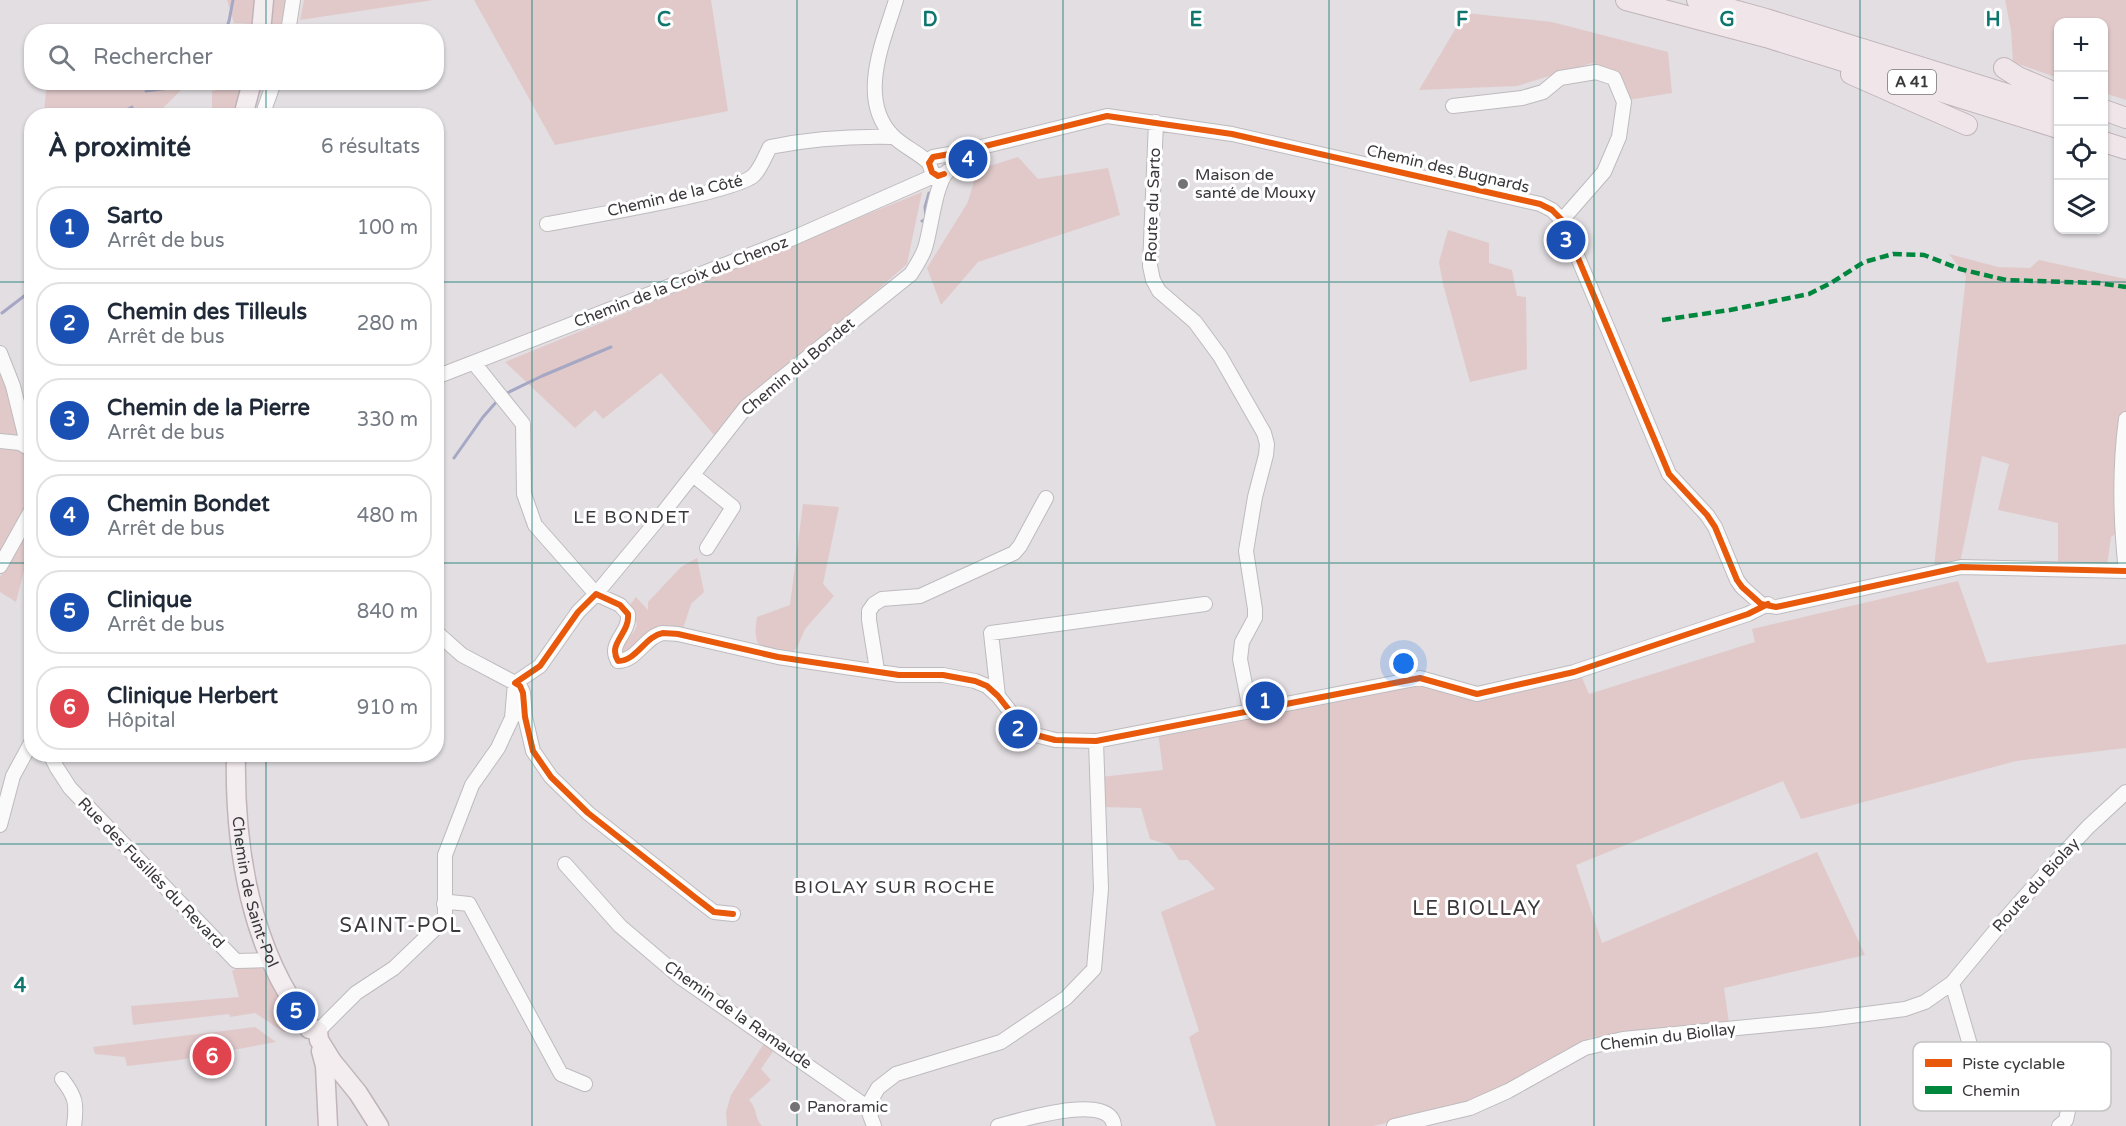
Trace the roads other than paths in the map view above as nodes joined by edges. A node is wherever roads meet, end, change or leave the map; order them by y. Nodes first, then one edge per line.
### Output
1 (264, 0) edge
2 (293, 0) edge
3 (896, 0) edge
4 (1626, 0) edge
5 (1697, 0) edge
6 (262, 24) edge
7 (289, 24) edge
8 (1766, 37) junction
9 (2004, 68) dead end
10 (250, 90) edge
11 (271, 90) edge
12 (2054, 92) edge
13 (1453, 106) dead end
14 (245, 108) edge
15 (265, 108) edge
16 (2054, 109) edge
17 (2108, 112) edge
18 (2126, 118) edge
19 (1156, 122) junction
20 (1967, 125) dead end
21 (2108, 126) edge
22 (2054, 127) edge
23 (2126, 131) edge
24 (893, 136) junction
25 (2108, 144) edge
26 (2126, 149) edge
27 (935, 167) junction
28 (1562, 220) junction
29 (547, 224) dead end
30 (0, 353) edge
31 (474, 363) junction
32 (444, 374) edge
33 (2126, 419) edge
34 (24, 430) edge
35 (0, 441) edge
36 (24, 445) edge
37 (693, 475) junction
38 (1046, 498) dead end
39 (24, 523) edge
40 (707, 548) dead end
41 (0, 566) edge
42 (2126, 571) edge
43 (596, 594) junction
44 (1205, 604) dead end
45 (1768, 604) junction
46 (444, 639) edge
47 (877, 670) junction
48 (515, 683) junction
49 (998, 696) junction
50 (1250, 710) junction
51 (1096, 741) junction
52 (24, 756) edge
53 (54, 762) edge
54 (236, 762) edge
55 (2126, 792) edge
56 (0, 825) edge
57 (565, 864) dead end
58 (444, 904) junction
59 (733, 914) dead end
60 (270, 960) junction
61 (1952, 983) junction
62 (316, 1038) junction
63 (1969, 1042) edge
64 (62, 1079) dead end
65 (585, 1084) dead end
66 (867, 1107) junction
67 (2069, 1111) edge
68 (74, 1126) edge
69 (328, 1126) edge
70 (379, 1126) edge
71 (874, 1126) edge
72 (998, 1126) edge
73 (1114, 1126) edge
74 (1394, 1126) edge
75 (2059, 1126) edge

1 - 6 main road
2 - 7 street
3 - 24 street
4 - 8 highway, A 41
5 - 16 highway, A 41
8 - 20 highway
8 - 22 highway, A 41
9 - 12 highway
10 - 14 main road
11 - 15 street
13 - 28 street
17 - 18 highway
19 - 27 street, Chemin des Bugnards
19 - 28 street, Chemin des Bugnards
19 - 50 street, Route du Sarto
21 - 23 highway
24 - 27 street
24 - 29 street, Chemin de la Côté
25 - 26 highway
27 - 31 street, Chemin de la Croix du Chenoz
27 - 37 street, Chemin du Bondet
28 - 45 street
30 - 34 street
31 - 32 street, Chemin de la Croix du Chenoz
31 - 43 street
33 - 42 street
35 - 36 street
37 - 40 street
37 - 43 street, Chemin du Bondet
38 - 47 street
39 - 41 street
42 - 45 street
43 - 47 street
43 - 48 street, Chemin du Bondet
44 - 49 street
45 - 50 street
46 - 48 street
47 - 49 street
48 - 58 street
48 - 59 street
49 - 51 street
50 - 51 street
51 - 66 street
52 - 56 street
53 - 60 street, Rue des Fusillés du Revard
54 - 60 main road, Chemin de Saint-Pol
55 - 61 street, Route du Biolay
57 - 66 street, Chemin de la Ramaude
58 - 62 street
58 - 65 street
60 - 62 main road, Chemin de Saint-Pol
61 - 63 street
61 - 74 street, Chemin du Biollay
62 - 69 main road
62 - 70 main road, Chemin de Saint-Pol
64 - 68 street
66 - 71 street
67 - 75 street
72 - 73 street

